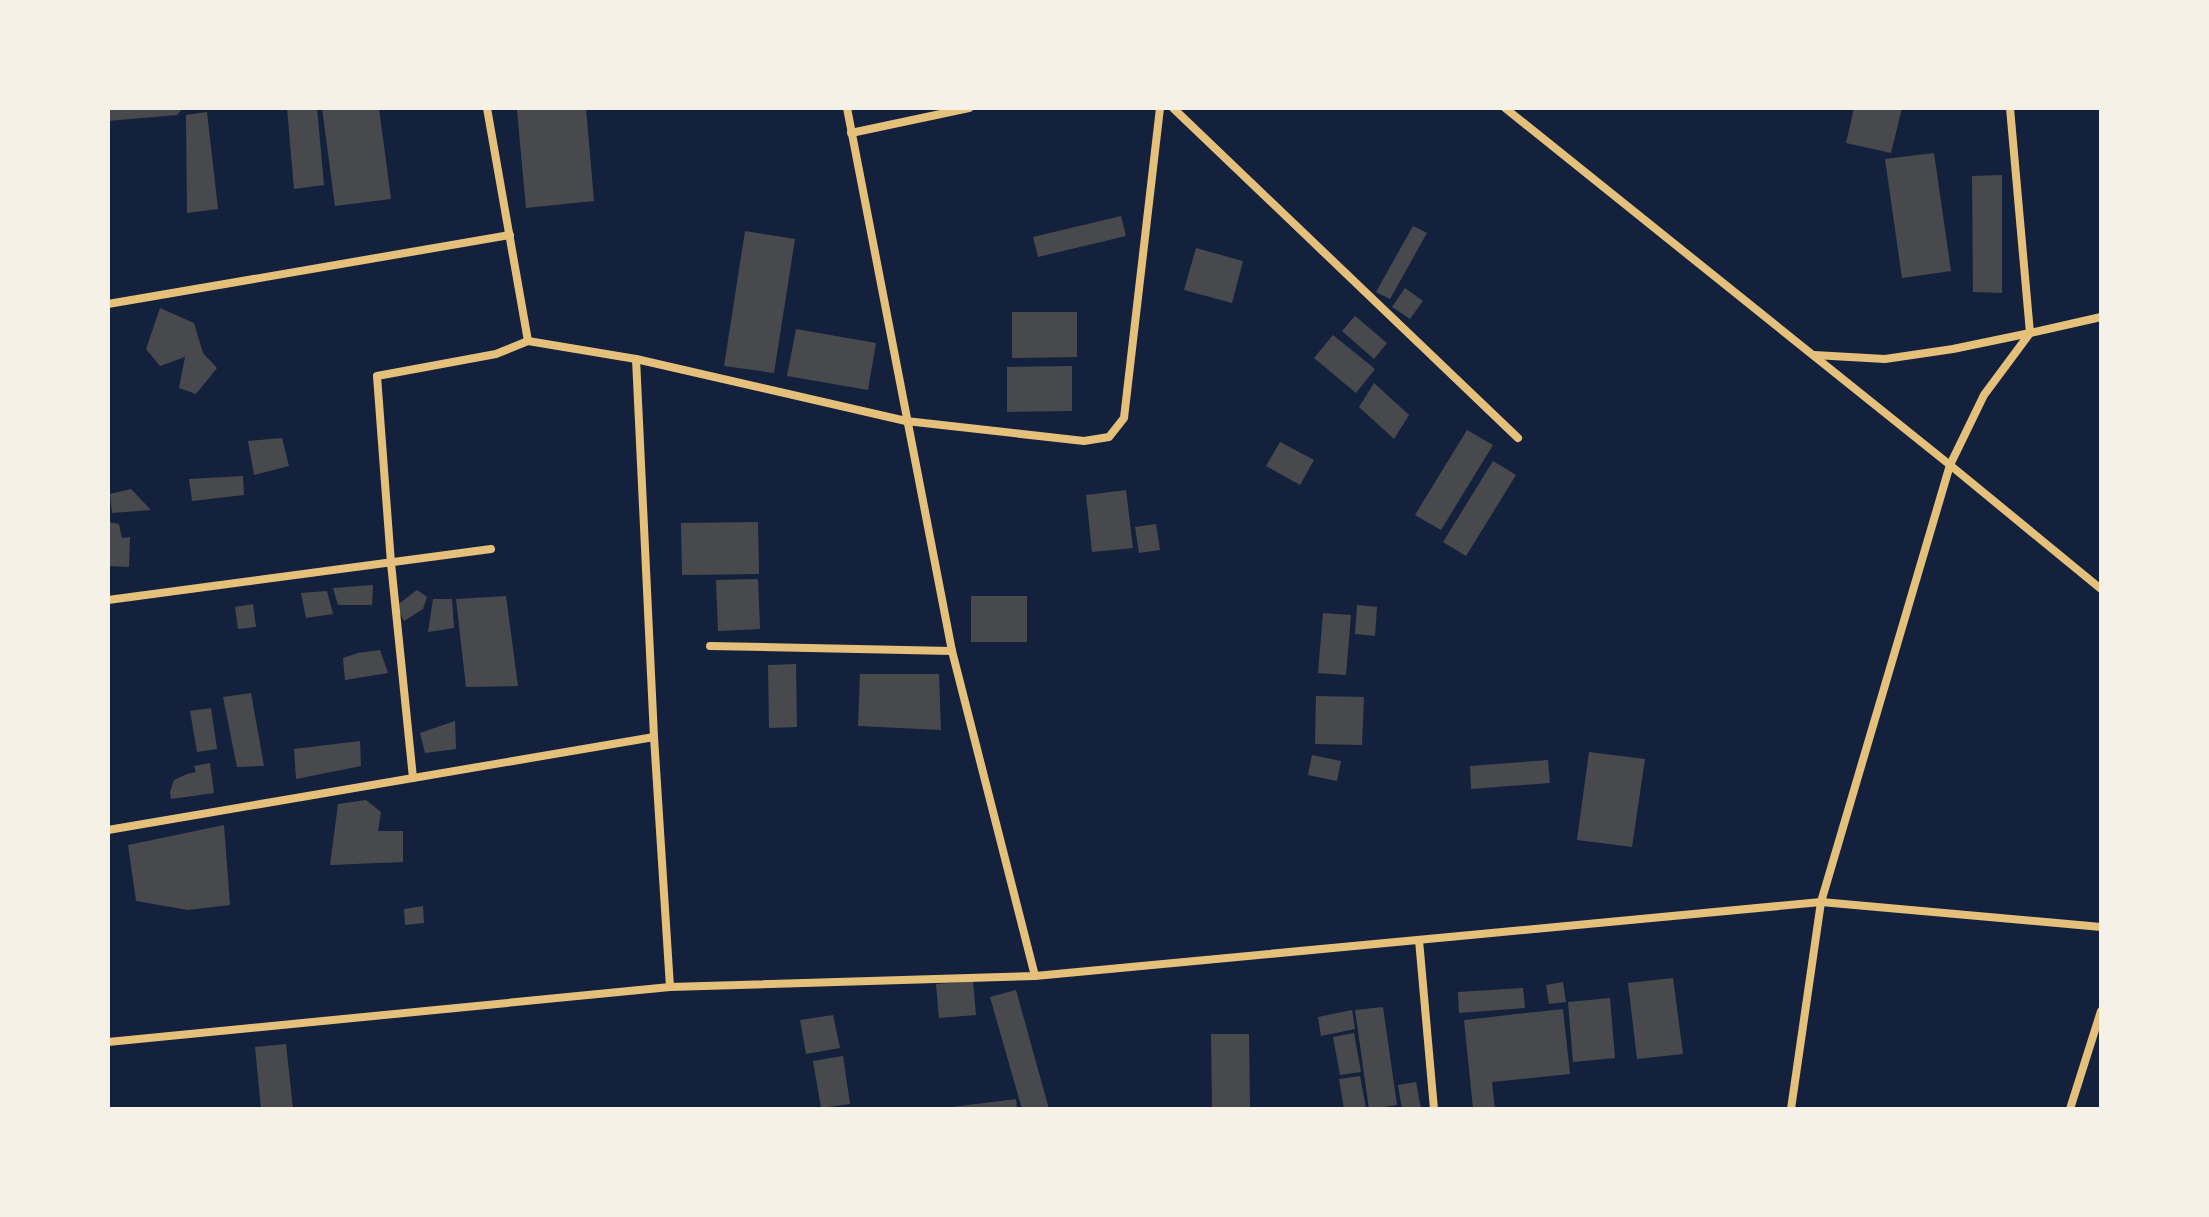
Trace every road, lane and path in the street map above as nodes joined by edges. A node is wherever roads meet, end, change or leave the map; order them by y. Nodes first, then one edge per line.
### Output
1 (487, 108) edge
2 (847, 108) edge
3 (969, 108) edge
4 (1160, 108) edge
5 (1173, 108) edge
6 (1505, 108) edge
7 (2010, 108) edge
8 (851, 133) junction
9 (510, 235) junction
10 (108, 304) edge
11 (2101, 317) edge
12 (2030, 333) junction
13 (528, 341) junction
14 (1814, 355) junction
15 (636, 359) junction
16 (906, 421) junction
17 (1518, 438) dead end
18 (1950, 465) junction
19 (491, 549) dead end
20 (391, 563) junction
21 (2101, 589) edge
22 (108, 600) edge
23 (710, 646) dead end
24 (952, 651) junction
25 (654, 737) junction
26 (413, 778) junction
27 (108, 830) edge
28 (1821, 902) junction
29 (2101, 927) edge
30 (1419, 940) junction
31 (1035, 976) junction
32 (670, 987) junction
33 (2101, 1011) edge
34 (108, 1042) edge
35 (1434, 1109) edge
36 (1791, 1109) edge
37 (2070, 1109) edge

1 - 9 street
2 - 8 street
3 - 8 street
4 - 16 street
5 - 17 street
6 - 14 street
7 - 12 street
8 - 16 street
9 - 10 street
9 - 13 street
11 - 12 street
12 - 14 street
12 - 18 street
13 - 15 street
13 - 20 street
14 - 18 street
15 - 16 street
15 - 25 street
16 - 24 street
18 - 21 street
18 - 28 street
19 - 20 street
20 - 22 street
20 - 26 street
23 - 24 street
24 - 31 street
25 - 26 street
25 - 32 street
26 - 27 street
28 - 29 street
28 - 30 street
28 - 36 street
30 - 31 street
30 - 35 street
31 - 32 street
32 - 34 street
33 - 37 street

